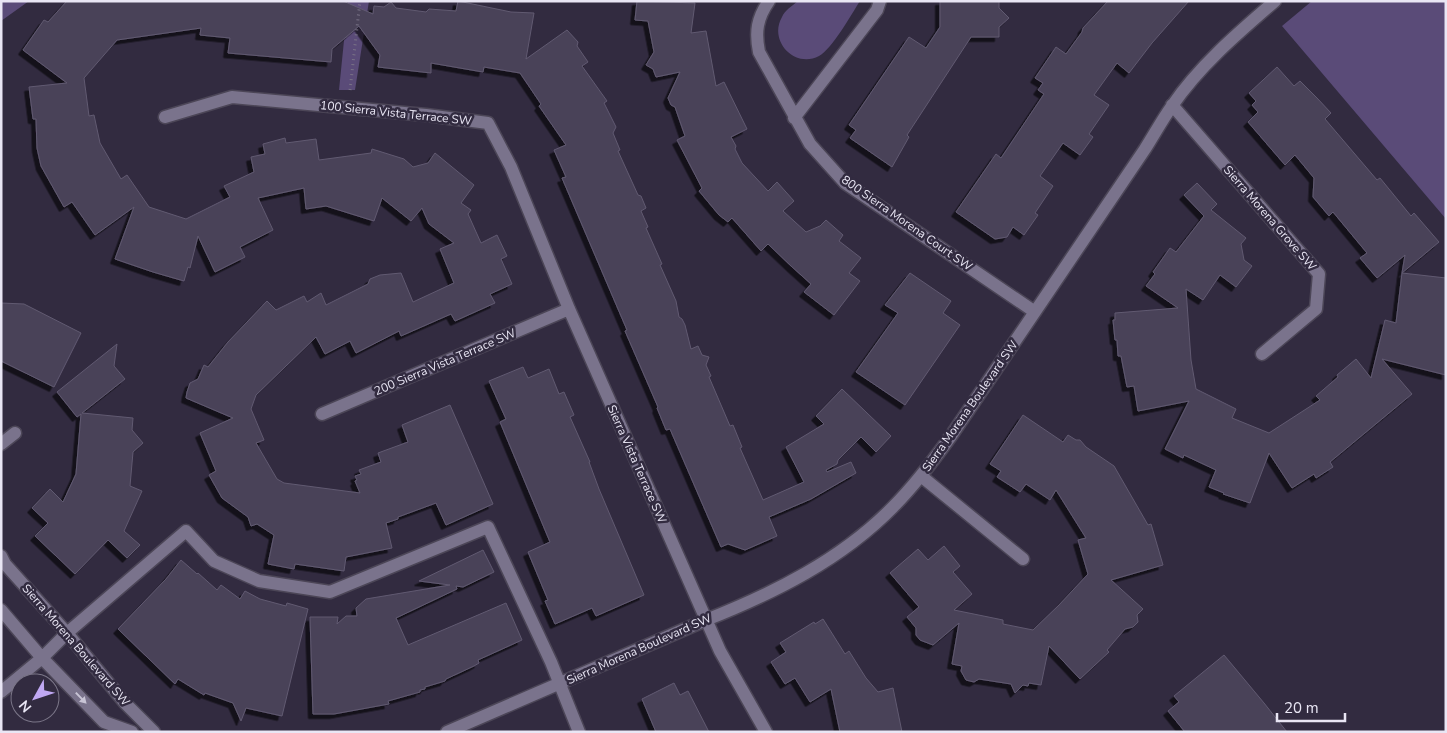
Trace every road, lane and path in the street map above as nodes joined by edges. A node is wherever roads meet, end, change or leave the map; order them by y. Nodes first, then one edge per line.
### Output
1 (360, 1) edge
2 (769, 1) edge
3 (880, 1) edge
4 (1275, 1) edge
5 (1172, 105) junction
6 (349, 108) junction
7 (165, 117) dead end
8 (794, 118) junction
9 (569, 309) junction
10 (1035, 312) junction
11 (1262, 354) dead end
12 (322, 414) dead end
13 (15, 432) dead end
14 (1, 444) edge
15 (921, 476) junction
16 (1, 556) edge
17 (1023, 559) dead end
18 (1, 610) edge
19 (706, 620) junction
20 (67, 633) junction
21 (42, 658) junction
22 (560, 683) junction
23 (1, 692) edge
24 (132, 732) edge
25 (154, 732) edge
26 (447, 732) edge
27 (579, 732) edge
28 (766, 732) edge

1 - 6 path
2 - 8 street, 800 Sierra Morena Court SW
3 - 8 street
4 - 5 street, Sierra Morena Boulevard SW
5 - 10 street, Sierra Morena Boulevard SW
5 - 11 street, Sierra Morena Grove SW
6 - 7 street, 100 Sierra Vista Terrace SW
6 - 9 street, 100 Sierra Vista Terrace SW
8 - 10 street, 800 Sierra Morena Court SW
9 - 12 street, 200 Sierra Vista Terrace SW
9 - 19 street, Sierra Vista Terrace SW
10 - 15 street, Sierra Morena Boulevard SW
13 - 14 street
15 - 17 street
15 - 19 street, Sierra Morena Boulevard SW
16 - 20 street, Sierra Morena Boulevard SW
18 - 21 street, Sierra Morena Boulevard SW
19 - 22 street, Sierra Morena Boulevard SW
19 - 28 street, Sierra Vista Terrace SW
20 - 21 street
20 - 22 street
20 - 25 street, Sierra Morena Boulevard SW
21 - 23 street
21 -> 24 street, Sierra Morena Boulevard SW
22 - 26 street, Sierra Morena Boulevard SW
22 - 27 street

